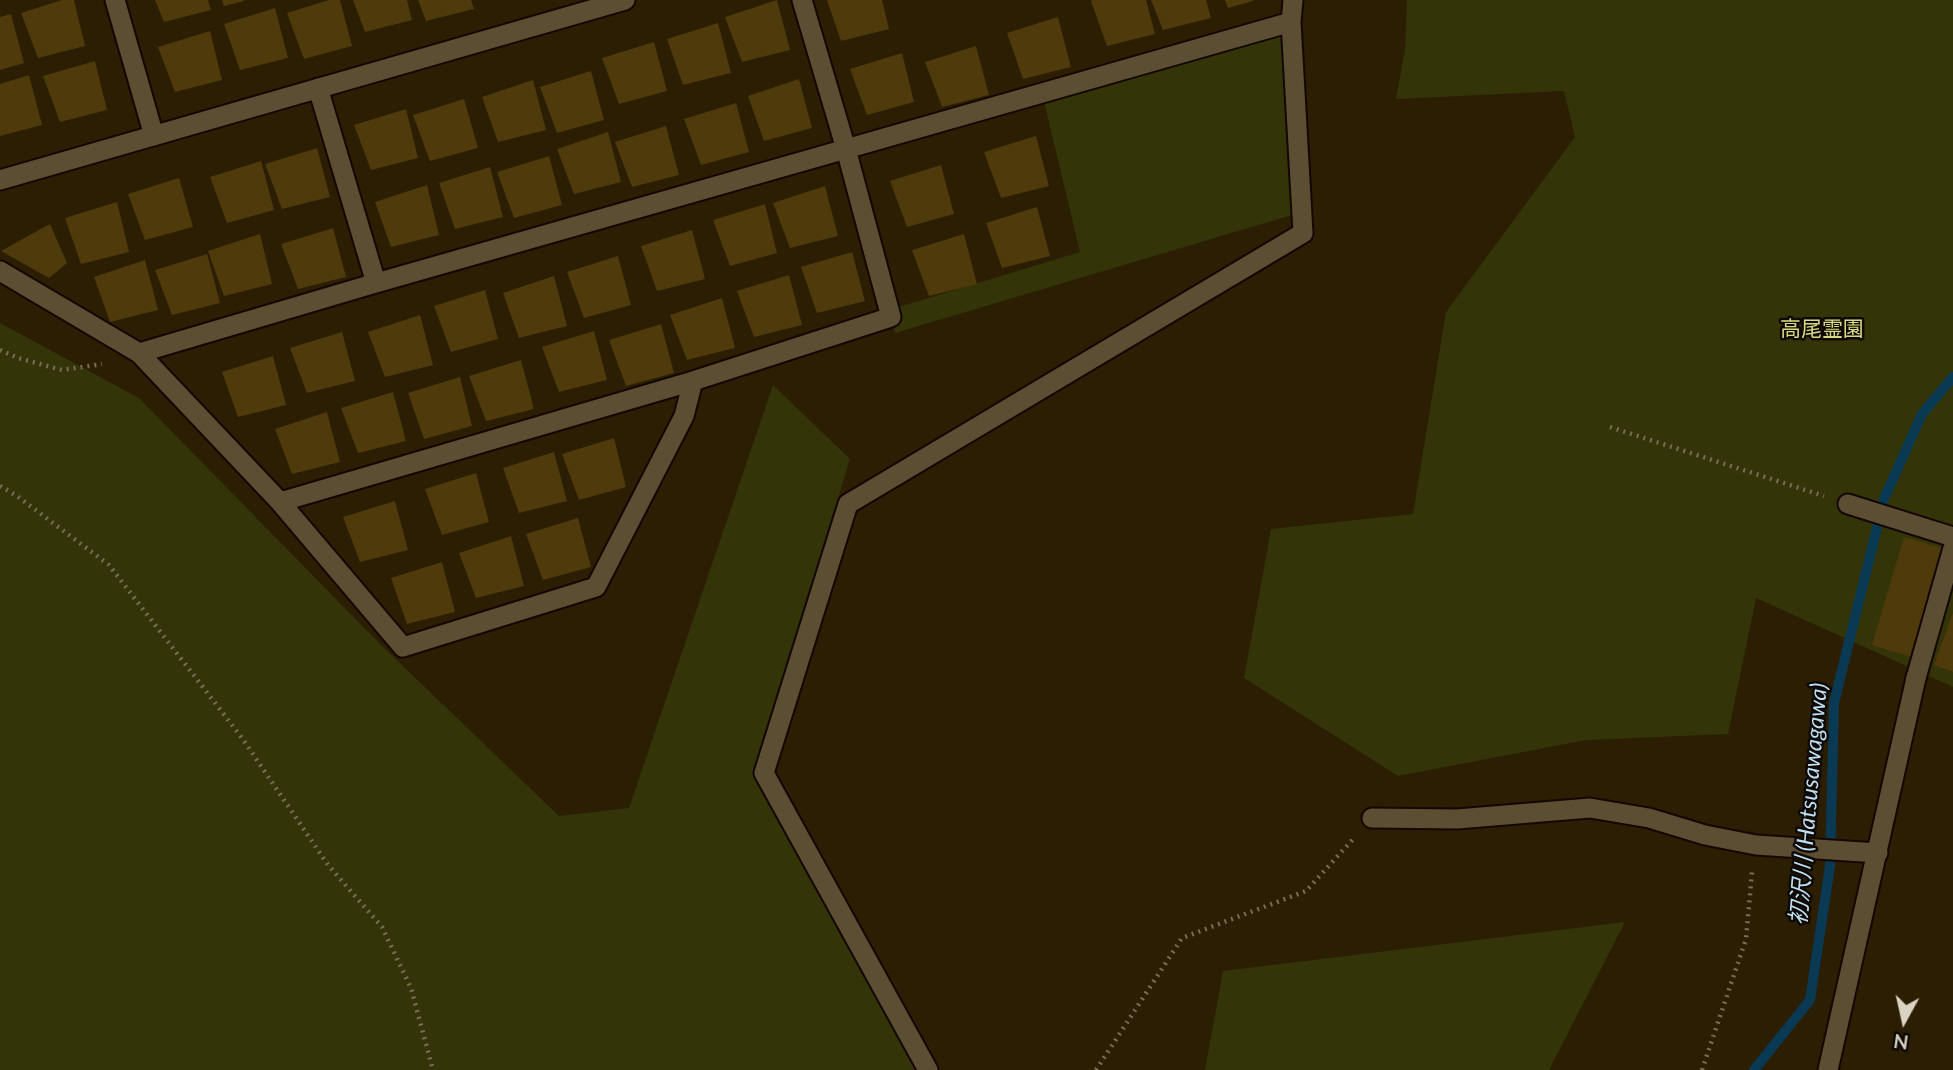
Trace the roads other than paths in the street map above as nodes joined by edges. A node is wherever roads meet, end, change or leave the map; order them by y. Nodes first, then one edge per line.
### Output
1 (115, 0) edge
2 (625, 0) edge
3 (802, 0) edge
4 (1293, 0) edge
5 (1291, 22) junction
6 (318, 88) junction
7 (154, 136) junction
8 (846, 149) junction
9 (0, 180) edge
10 (0, 271) edge
11 (376, 283) junction
12 (139, 353) junction
13 (693, 382) junction
14 (280, 502) junction
15 (1848, 504) road end
16 (1953, 537) edge
17 (1953, 548) edge
18 (1372, 818) road end
19 (1878, 853) junction
20 (928, 1070) edge
21 (1828, 1070) edge

1 - 7 street
2 - 6 street
3 - 8 street
4 - 5 street
5 - 8 street
5 - 20 street
6 - 7 street
6 - 11 street
7 - 9 street
8 - 11 street
8 - 13 street
10 - 12 street
11 - 12 street
12 - 14 street
13 - 14 street
13 - 14 street
15 - 16 street
17 - 19 street
18 - 19 street
19 - 21 street

